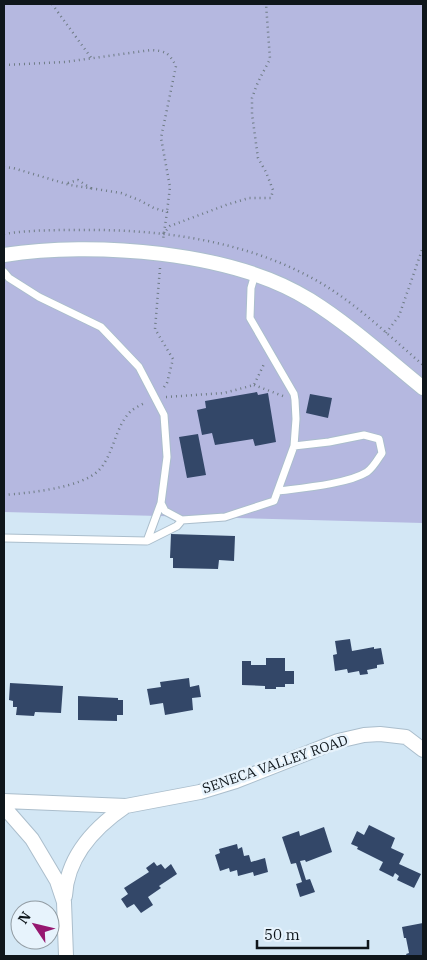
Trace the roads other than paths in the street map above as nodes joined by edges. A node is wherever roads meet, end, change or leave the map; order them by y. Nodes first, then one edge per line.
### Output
1 (4, 254) edge
2 (4, 272) edge
3 (255, 274) junction
4 (423, 388) edge
5 (294, 446) junction
6 (278, 491) junction
7 (161, 503) junction
8 (182, 520) junction
9 (4, 538) edge
10 (147, 541) junction
11 (423, 750) edge
12 (4, 801) edge
13 (126, 806) junction
14 (4, 807) edge
15 (64, 902) junction
16 (66, 956) edge

1 - 3 street
2 - 7 lane
3 - 4 street
3 - 5 lane
5 - 6 lane
5 - 6 lane
6 - 8 lane
7 - 8 lane
7 - 10 lane
8 - 10 lane
9 - 10 lane
11 - 13 street, SENECA VALLEY ROAD
12 - 13 street, SENECA VALLEY ROAD
13 - 15 street
14 - 15 street
15 - 16 street

